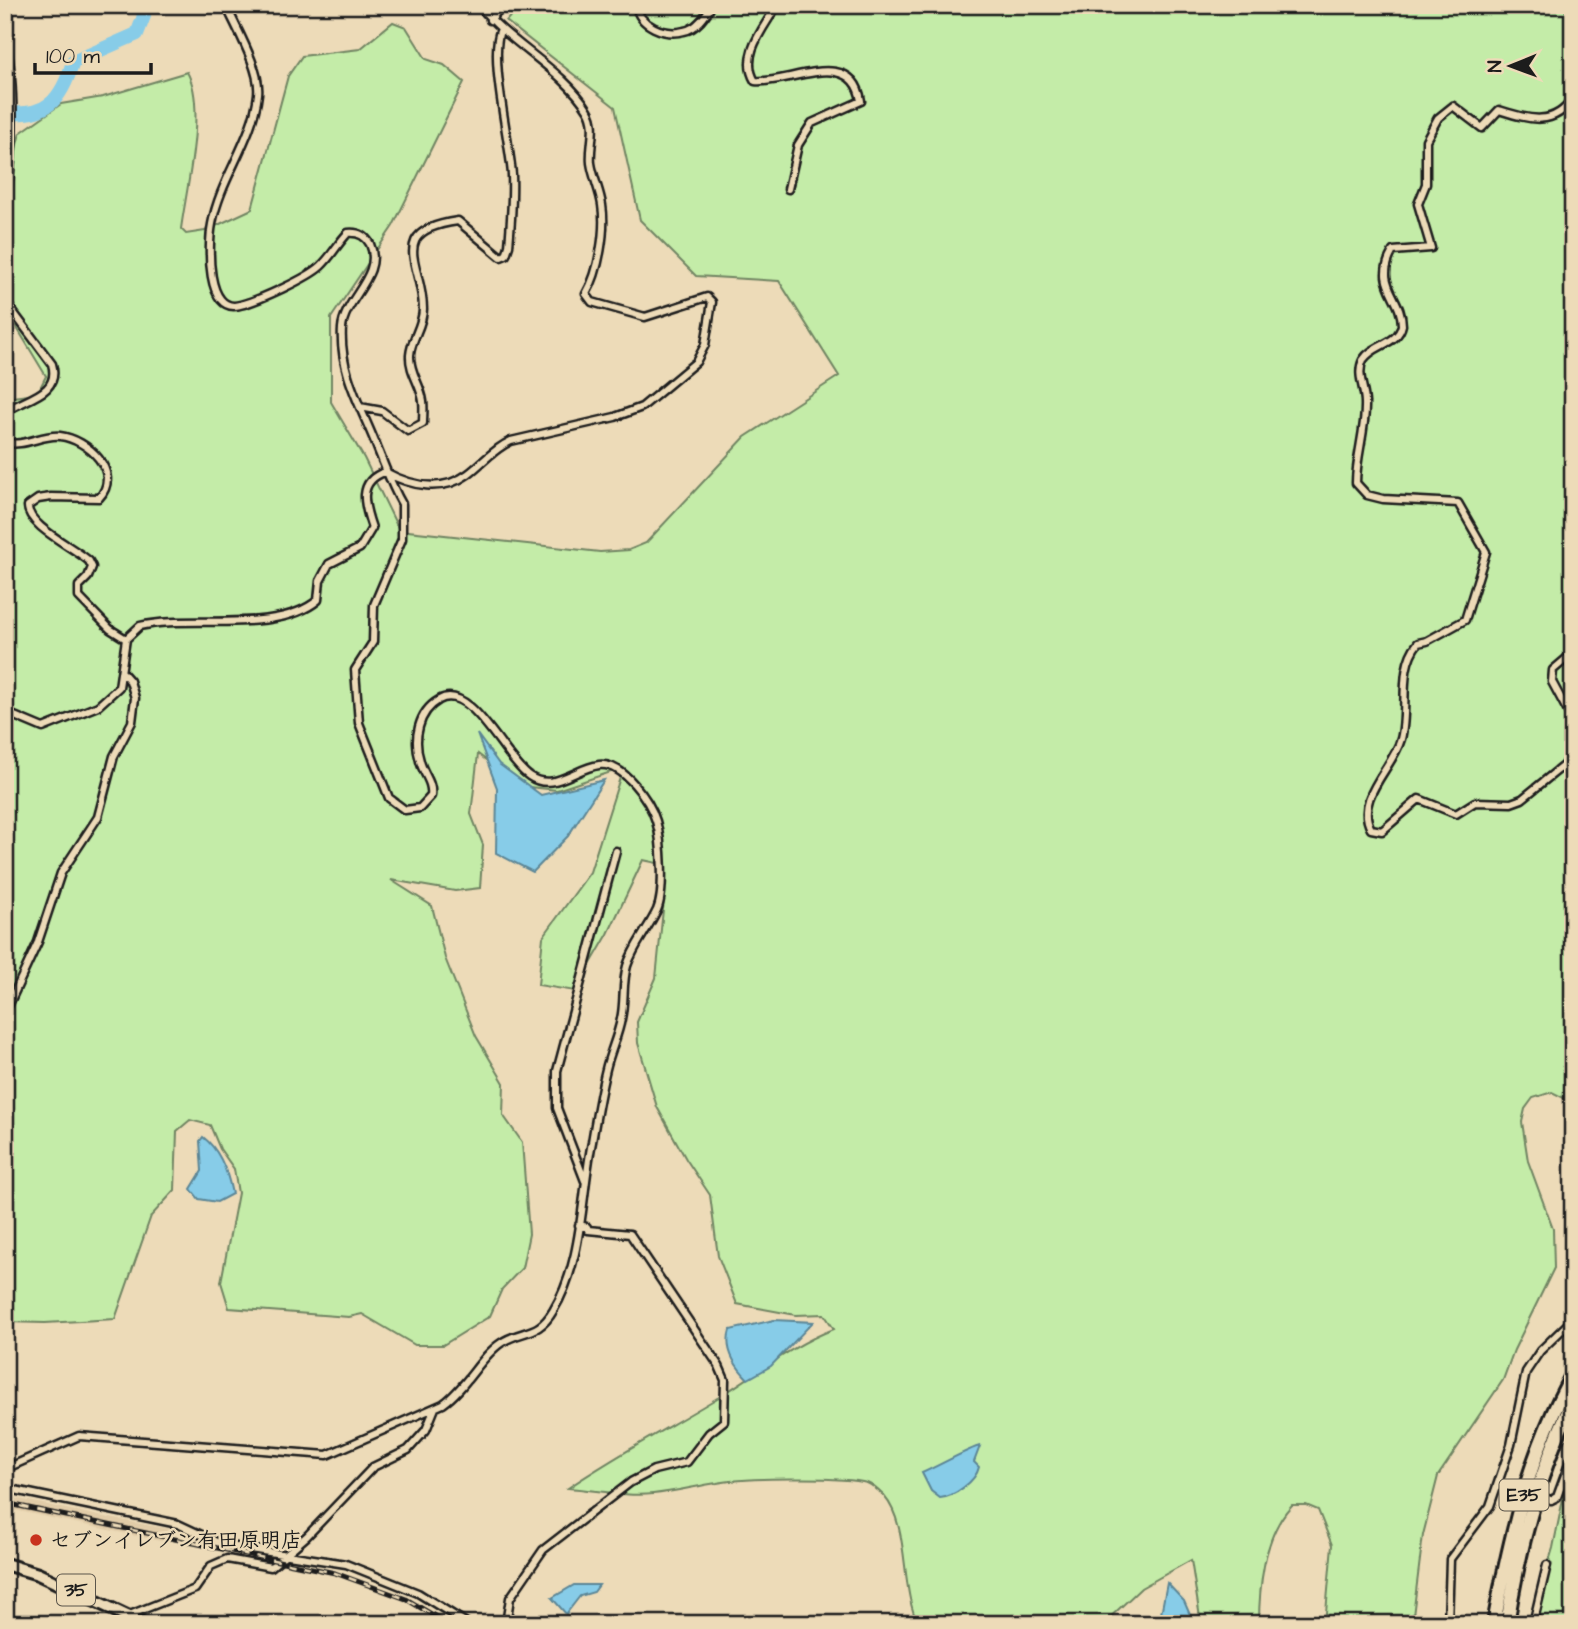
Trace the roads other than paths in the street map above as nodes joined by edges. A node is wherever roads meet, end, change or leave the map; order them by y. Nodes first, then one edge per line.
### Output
1 (226, 5) edge
2 (479, 5) edge
3 (503, 5) edge
4 (636, 5) edge
5 (712, 5) edge
6 (777, 5) edge
7 (1569, 5) edge
8 (490, 20) junction
9 (1573, 21) edge
10 (501, 29) junction
11 (5, 39) edge
12 (8, 97) edge
13 (1573, 98) edge
14 (788, 189) dead end
15 (5, 199) edge
16 (5, 208) edge
17 (7, 245) edge
18 (5, 301) edge
19 (360, 407) junction
20 (5, 412) edge
21 (5, 442) edge
22 (385, 472) junction
23 (126, 639) junction
24 (1573, 653) edge
25 (122, 672) junction
26 (5, 712) edge
27 (1573, 721) edge
28 (1573, 749) edge
29 (616, 851) dead end
30 (5, 1013) edge
31 (586, 1183) junction
32 (579, 1226) junction
33 (1573, 1319) edge
34 (1573, 1374) edge
35 (1573, 1401) edge
36 (435, 1408) junction
37 (1573, 1453) edge
38 (5, 1469) edge
39 (1502, 1485) junction
40 (5, 1488) edge
41 (286, 1553) junction
42 (5, 1564) edge
43 (1547, 1565) dead end
44 (127, 1616) junction
45 (144, 1624) edge
46 (468, 1624) edge
47 (506, 1624) edge
48 (1448, 1624) edge
49 (1494, 1624) edge
50 (1507, 1624) edge
51 (1533, 1624) edge

1 - 19 street
2 - 8 street
3 - 8 street
4 - 5 street
6 - 14 street
7 - 9 street
8 - 10 street
10 - 19 street
10 - 22 street
11 - 12 street
12 - 15 street
13 - 28 street
16 - 17 street
18 - 20 street
19 - 22 street
21 - 23 street
22 - 23 street
22 - 31 street
23 - 25 street
24 - 27 street
25 - 26 street
25 - 30 street
29 - 31 street
31 - 32 street
32 - 36 street
32 - 47 street
33 - 39 street
34 - 49 highway, E35
35 - 50 highway, E35
36 - 38 street
36 - 41 street
37 - 39 street, bridge
39 - 48 street
40 - 41 street
41 - 44 street
41 - 46 street
42 - 44 highway, 35
43 - 51 street
44 - 45 highway, 35

